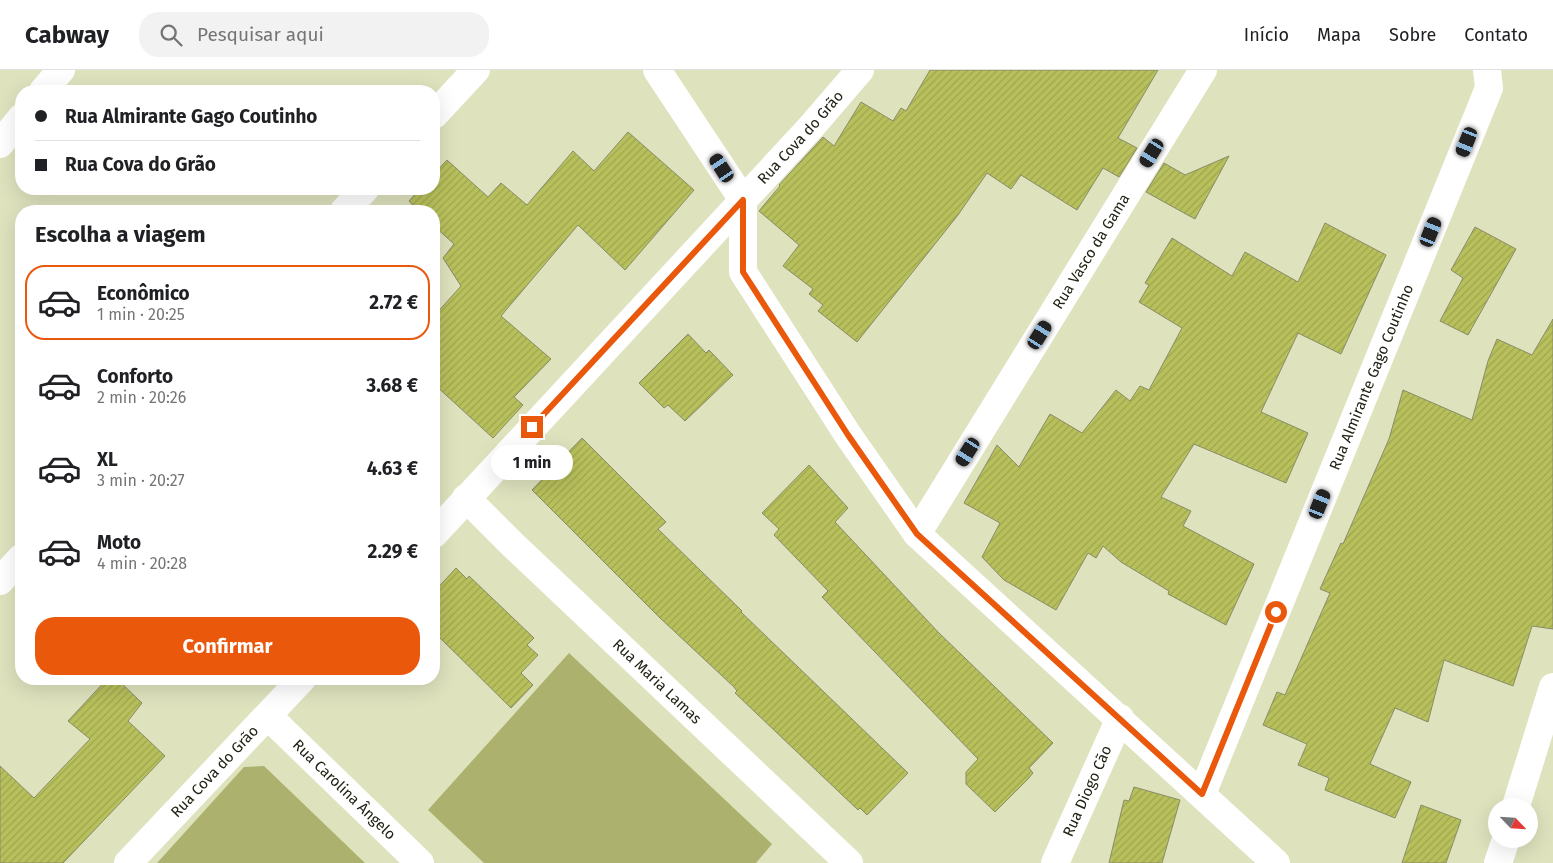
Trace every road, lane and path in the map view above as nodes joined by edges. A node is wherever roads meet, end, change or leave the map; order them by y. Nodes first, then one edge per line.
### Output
1 (61, 70) edge
2 (476, 70) edge
3 (657, 70) edge
4 (860, 70) edge
5 (1203, 70) edge
6 (1486, 70) edge
7 (49, 85) edge
8 (440, 109) edge
9 (15, 125) edge
10 (0, 144) edge
11 (359, 195) edge
12 (743, 200) junction
13 (350, 205) edge
14 (466, 498) junction
15 (440, 527) edge
16 (917, 534) junction
17 (15, 565) edge
18 (0, 581) edge
19 (296, 685) edge
20 (1553, 687) edge
21 (268, 716) junction
22 (1120, 718) junction
23 (1202, 794) junction
24 (1518, 798) edge
25 (1503, 848) edge
26 (128, 863) edge
27 (420, 863) edge
28 (849, 863) edge
29 (1055, 863) edge
30 (1276, 863) edge
31 (1498, 863) edge

1 - 7 street
2 - 8 street
3 - 12 street
4 - 12 street, Rua Cova do Grão
5 - 16 street, Rua Vasco da Gama
6 - 23 street, Rua Almirante Gago Coutinho
9 - 10 street
11 - 13 street
12 - 14 street, Rua Cova do Grão
12 - 16 street
14 - 15 street, Rua Cova do Grão
14 - 28 street, Rua Maria Lamas
16 - 22 street
17 - 18 street
19 - 21 street, Rua Cova do Grão
20 - 24 street
21 - 26 street, Rua Cova do Grão
21 - 27 street, Rua Carolina Ângelo
22 - 23 street
22 - 29 street, Rua Diogo Cão
23 - 30 street
25 - 31 street

